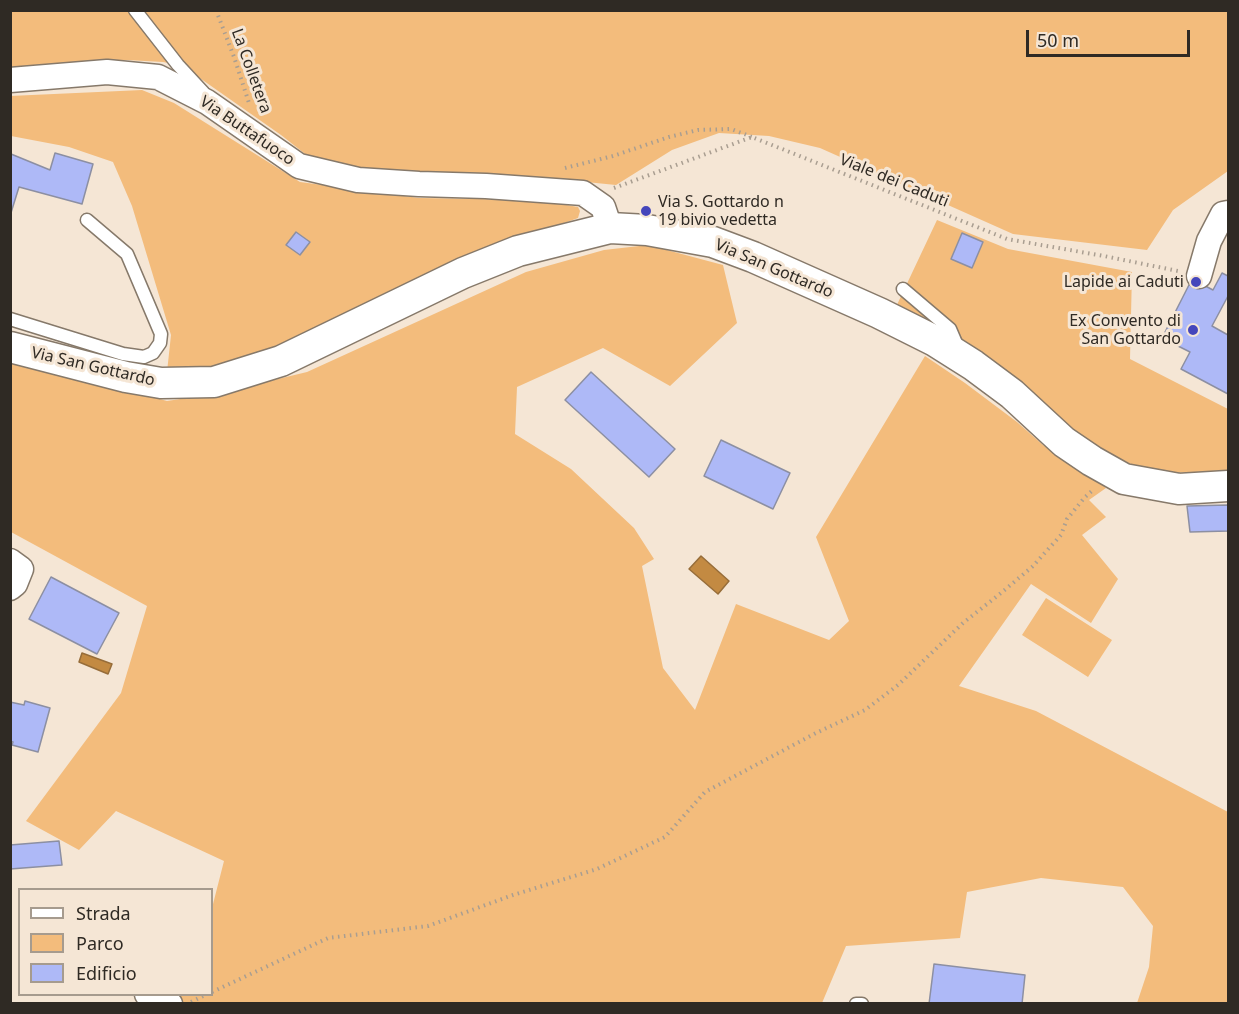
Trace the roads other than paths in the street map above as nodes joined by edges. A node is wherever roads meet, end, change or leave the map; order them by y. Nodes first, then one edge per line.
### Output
1 (135, 10) edge
2 (10, 80) edge
3 (218, 108) junction
4 (1228, 213) edge
5 (87, 220) dead end
6 (610, 228) junction
7 (1199, 276) road end
8 (903, 289) dead end
9 (10, 320) edge
10 (10, 347) edge
11 (952, 352) junction
12 (1228, 486) edge
13 (10, 561) edge
14 (10, 588) edge
15 (152, 996) edge
16 (170, 1004) edge
17 (856, 1004) edge
18 (862, 1004) edge

1 - 3 lane
2 - 3 street, Via Buttafuoco
3 - 6 street, Via Buttafuoco
4 - 7 street
5 - 9 lane
6 - 10 street, Via San Gottardo
6 - 11 street, Via San Gottardo
8 - 11 lane
11 - 12 street, Via San Gottardo
13 - 14 street
15 - 16 street
17 - 18 lane

